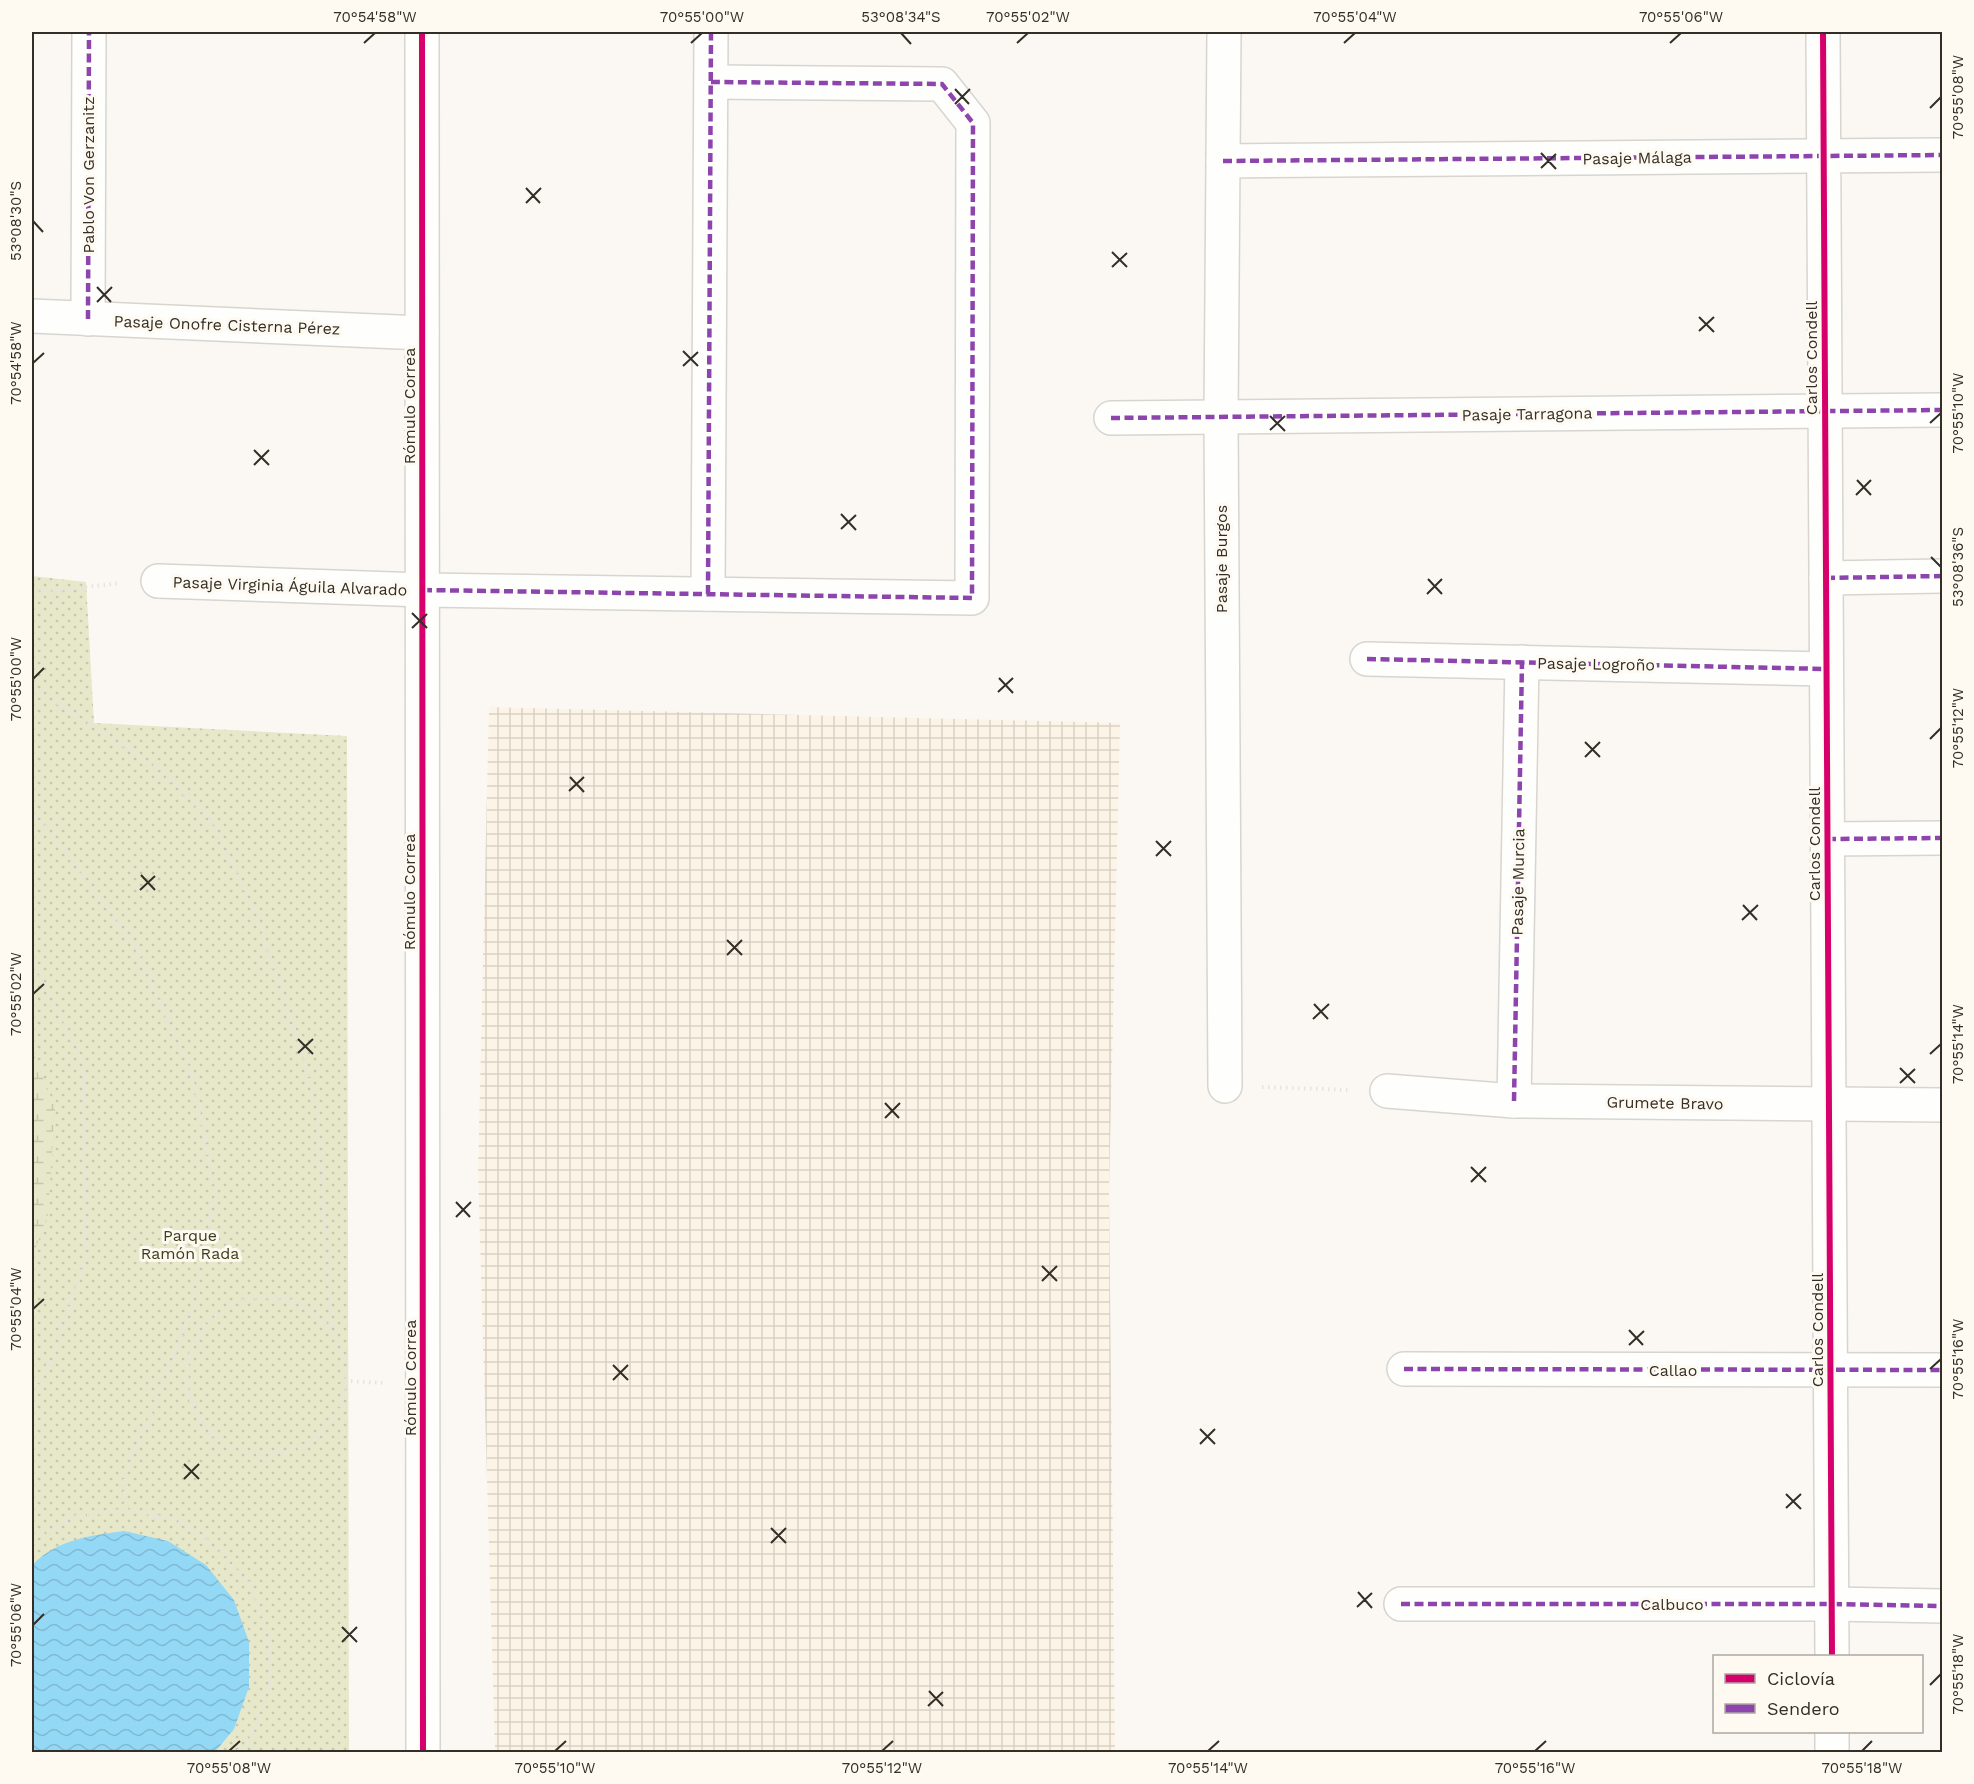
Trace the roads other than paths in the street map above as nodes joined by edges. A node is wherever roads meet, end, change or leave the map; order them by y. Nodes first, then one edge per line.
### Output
1 (89, 32) edge
2 (422, 32) edge
3 (711, 32) edge
4 (1224, 32) edge
5 (1823, 32) edge
6 (711, 82) junction
7 (1942, 154) edge
8 (1824, 156) junction
9 (1223, 161) junction
10 (32, 316) edge
11 (88, 319) junction
12 (422, 333) junction
13 (1942, 410) edge
14 (1825, 411) junction
15 (1221, 417) junction
16 (1111, 418) dead end
17 (1942, 576) edge
18 (1826, 578) junction
19 (158, 581) road end
20 (423, 590) junction
21 (708, 594) junction
22 (1366, 659) dead end
23 (1522, 662) junction
24 (1826, 669) junction
25 (1942, 838) edge
26 (1827, 839) junction
27 (1225, 1086) road end
28 (1388, 1091) road end
29 (1514, 1101) junction
30 (1829, 1104) junction
31 (1942, 1105) edge
32 (1404, 1369) dead end
33 (1830, 1370) junction
34 (1942, 1370) edge
35 (1401, 1604) dead end
36 (1832, 1604) junction
37 (1942, 1606) edge
38 (1832, 1655) edge
39 (1832, 1733) edge
40 (423, 1752) edge
41 (1832, 1752) edge

1 - 11 street, Pablo Von Gerzanitz
2 - 12 street, Rómulo Correa
3 - 6 street
4 - 9 street, Pasaje Burgos
5 - 8 street, Carlos Condell
6 - 21 street
6 - 21 street, Pasaje Virginia Águila Alvarado
7 - 8 street, Pasaje Málaga
8 - 9 street, Pasaje Málaga
8 - 14 street, Carlos Condell
9 - 15 street, Pasaje Burgos
10 - 11 street, Pasaje Onofre Cisterna Pérez
11 - 12 street, Pasaje Onofre Cisterna Pérez
12 - 20 street, Rómulo Correa
13 - 14 street, Pasaje Tarragona
14 - 15 street, Pasaje Tarragona
14 - 18 street, Carlos Condell
15 - 16 street, Pasaje Tarragona
15 - 27 street, Pasaje Burgos
17 - 18 street
18 - 24 street, Carlos Condell
19 - 20 street, Pasaje Virginia Águila Alvarado
20 - 21 street, Pasaje Virginia Águila Alvarado
20 - 40 street, Rómulo Correa
22 - 23 street, Pasaje Logroño
23 - 24 street, Pasaje Logroño
23 - 29 street, Pasaje Murcia
24 - 26 street, Carlos Condell
25 - 26 street
26 - 30 street, Carlos Condell
28 - 29 street, Grumete Bravo
29 - 30 street, Grumete Bravo
30 - 31 street, Grumete Bravo
30 - 33 street, Carlos Condell
32 - 33 street, Callao
33 - 34 street, Callao
33 - 36 street, Carlos Condell
35 - 36 street, Calbuco
36 - 37 street, Calbuco
36 - 38 street, Carlos Condell
39 - 41 street

